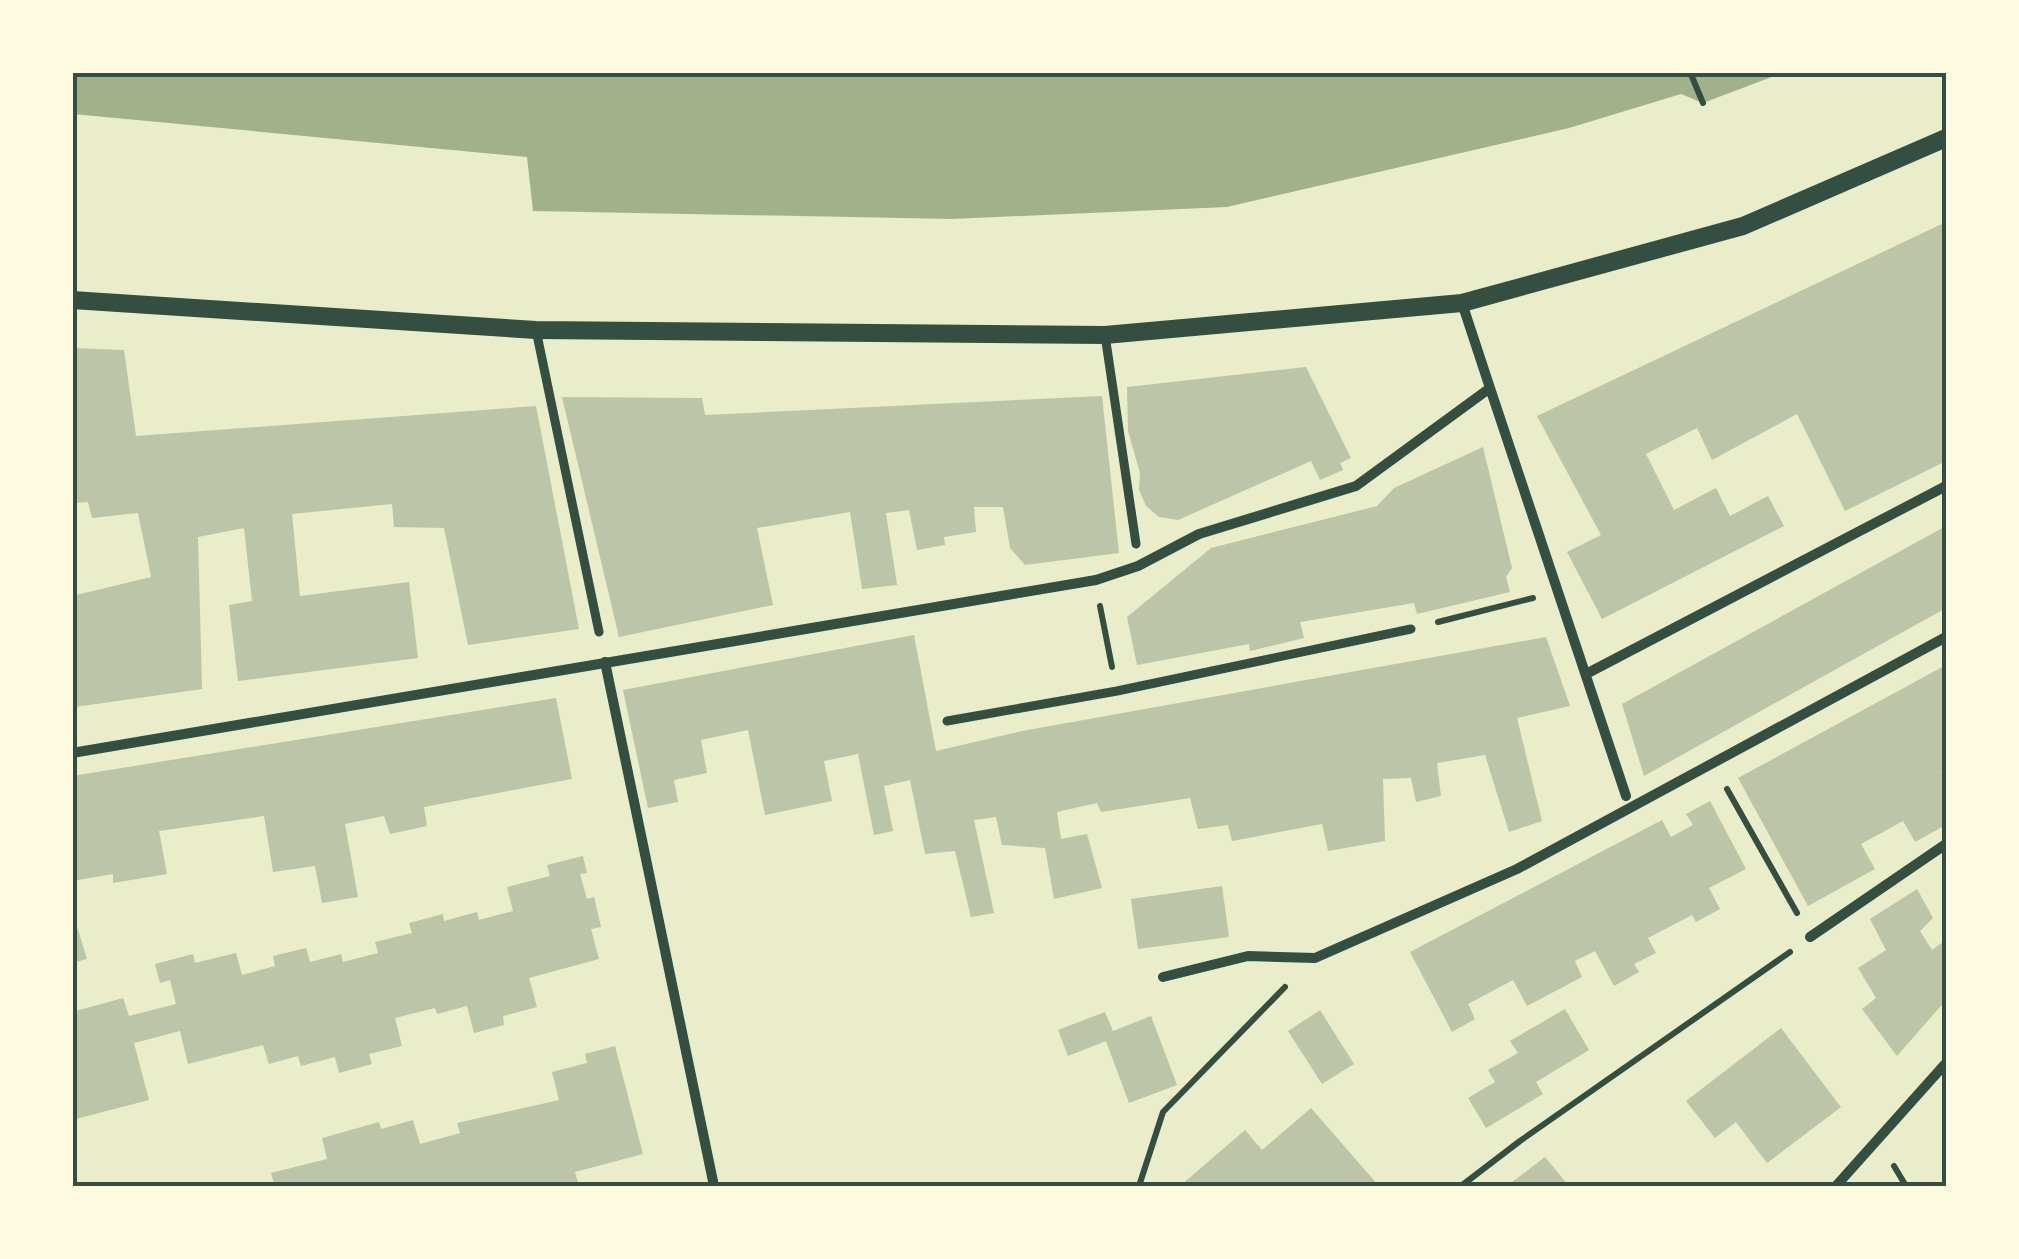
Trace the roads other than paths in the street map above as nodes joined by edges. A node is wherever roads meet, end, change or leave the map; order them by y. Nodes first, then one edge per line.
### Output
1 (1946, 138) edge
2 (72, 300) edge
3 (1462, 303) junction
4 (536, 330) junction
5 (1105, 335) junction
6 (1490, 388) junction
7 (1946, 486) edge
8 (1136, 544) dead end
9 (1411, 629) road end
10 (599, 632) dead end
11 (1946, 636) edge
12 (605, 662) junction
13 (1586, 674) junction
14 (947, 721) dead end
15 (72, 753) edge
16 (1626, 796) dead end
17 (1946, 844) edge
18 (1810, 937) road end
19 (1163, 977) dead end
20 (1946, 1063) edge
21 (714, 1186) edge
22 (1836, 1186) edge

1 - 3 street
2 - 4 street
3 - 5 street
3 - 6 street
4 - 5 street
4 - 10 street
5 - 8 street
6 - 12 street
6 - 13 street
7 - 13 street
9 - 14 street
11 - 19 street
12 - 15 street
12 - 21 street
13 - 16 street
17 - 18 street
20 - 22 street

